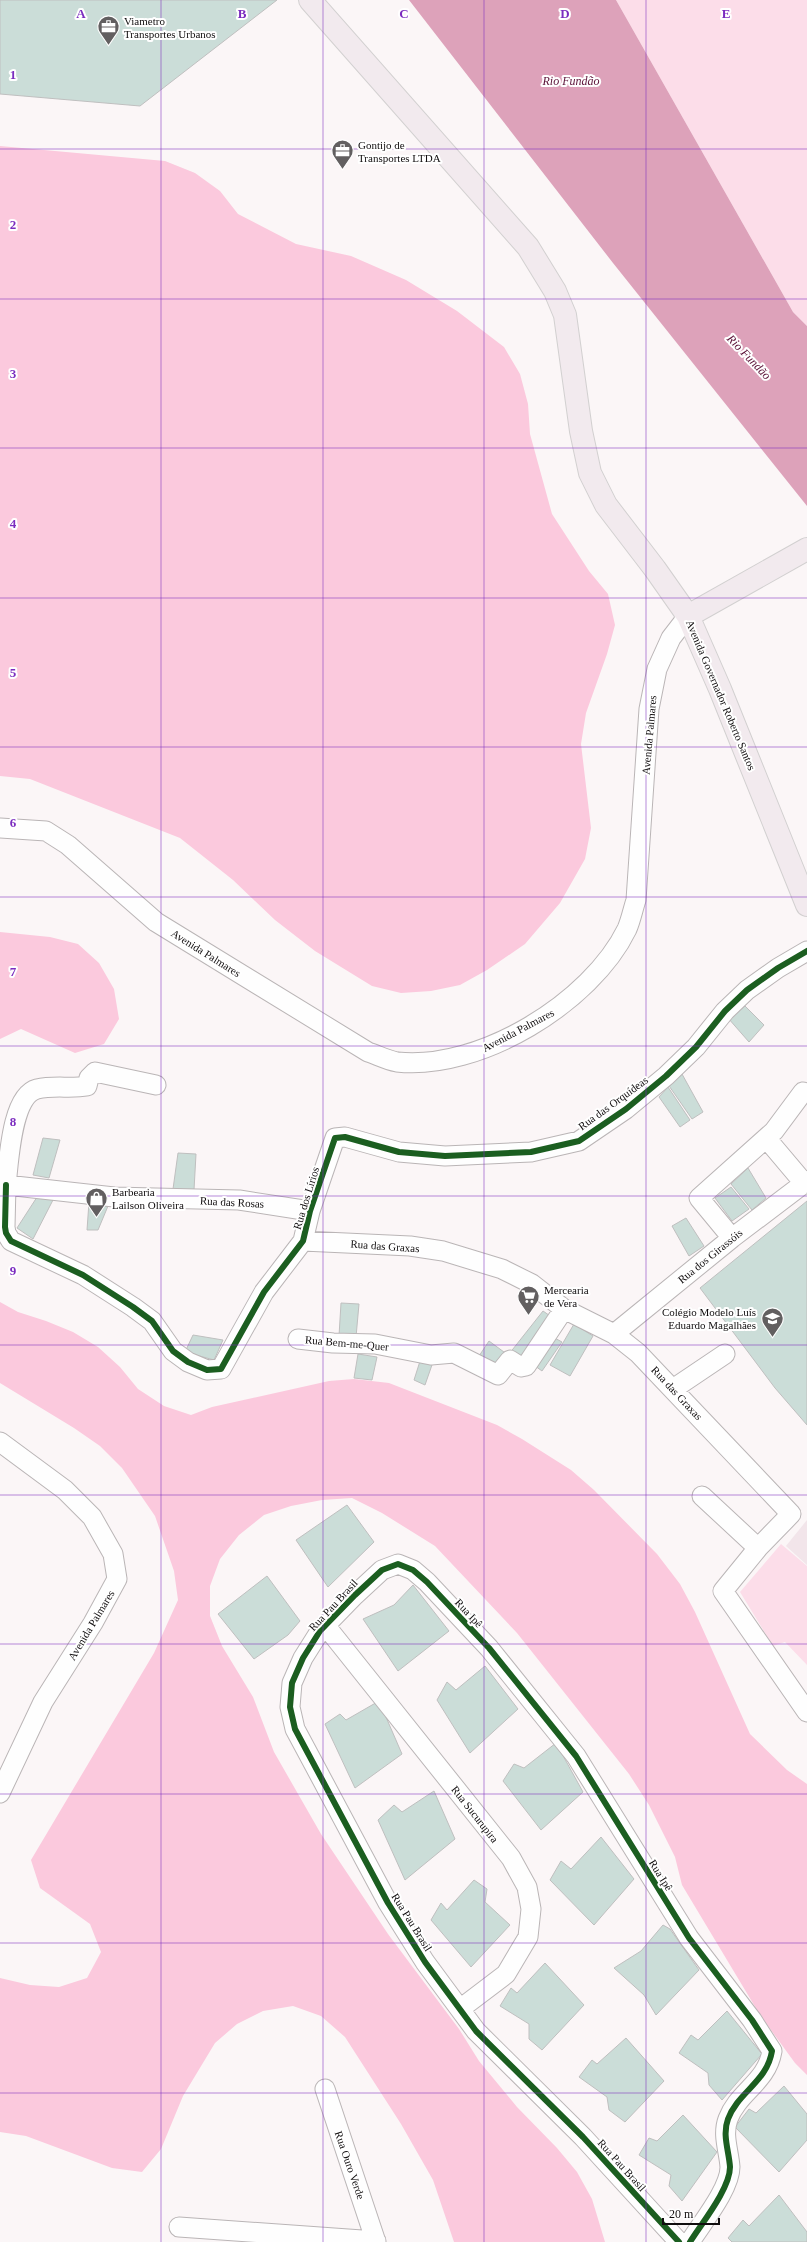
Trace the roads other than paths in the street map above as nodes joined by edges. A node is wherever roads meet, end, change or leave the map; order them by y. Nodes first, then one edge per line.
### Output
1 (310, 0) edge
2 (805, 550) edge
3 (688, 616) junction
4 (0, 828) edge
5 (807, 905) edge
6 (807, 951) edge
7 (156, 1085) dead end
8 (803, 1092) dead end
9 (336, 1138) joint
10 (766, 1138) junction
11 (806, 1182) edge
12 (6, 1185) junction
13 (310, 1212) junction
14 (732, 1238) junction
15 (303, 1241) junction
16 (564, 1309) junction
17 (614, 1334) junction
18 (298, 1339) dead end
19 (725, 1354) dead end
20 (673, 1389) junction
21 (0, 1442) edge
22 (702, 1496) dead end
23 (758, 1548) junction
24 (382, 1570) joint
25 (326, 1625) junction
26 (807, 1712) edge
27 (0, 1793) edge
28 (460, 2009) junction
29 (325, 2089) dead end
30 (179, 2227) dead end
31 (214, 2236) edge
32 (376, 2242) edge
33 (679, 2242) edge
34 (690, 2242) edge

1 - 3 main road, Avenida Governador Roberto Santos
2 - 3 main road
3 - 4 street, Avenida Palmares
3 - 5 main road, Avenida Governador Roberto Santos
6 - 9 street, Rua das Orquídeas
7 - 12 street
8 - 10 street
9 - 13 street, Rua dos Lírios
10 - 11 street
10 - 14 street
11 - 14 street, Rua dos Girassóis
12 - 13 street, Rua das Rosas
12 - 15 street, Rua dos Lírios
13 - 15 street, Rua dos Lírios
14 - 17 street, Rua dos Girassóis
15 - 16 street, Rua das Graxas
16 - 17 street, Rua das Graxas
16 - 18 street, Rua Bem-me-Quer
17 - 20 street, Rua das Graxas
19 - 20 street
20 - 23 street, Rua das Graxas
21 - 27 street, Avenida Palmares
22 - 23 street
23 - 26 street, Rua das Graxas
24 - 25 street, Rua Pau Brasil
24 - 34 street, Rua Ipê
25 - 28 street, Rua Pau Brasil
25 - 28 street, Rua Sucurupira
28 - 33 street, Rua Pau Brasil
29 - 32 street, Rua Ouro Verde
30 - 31 street
31 - 32 street

